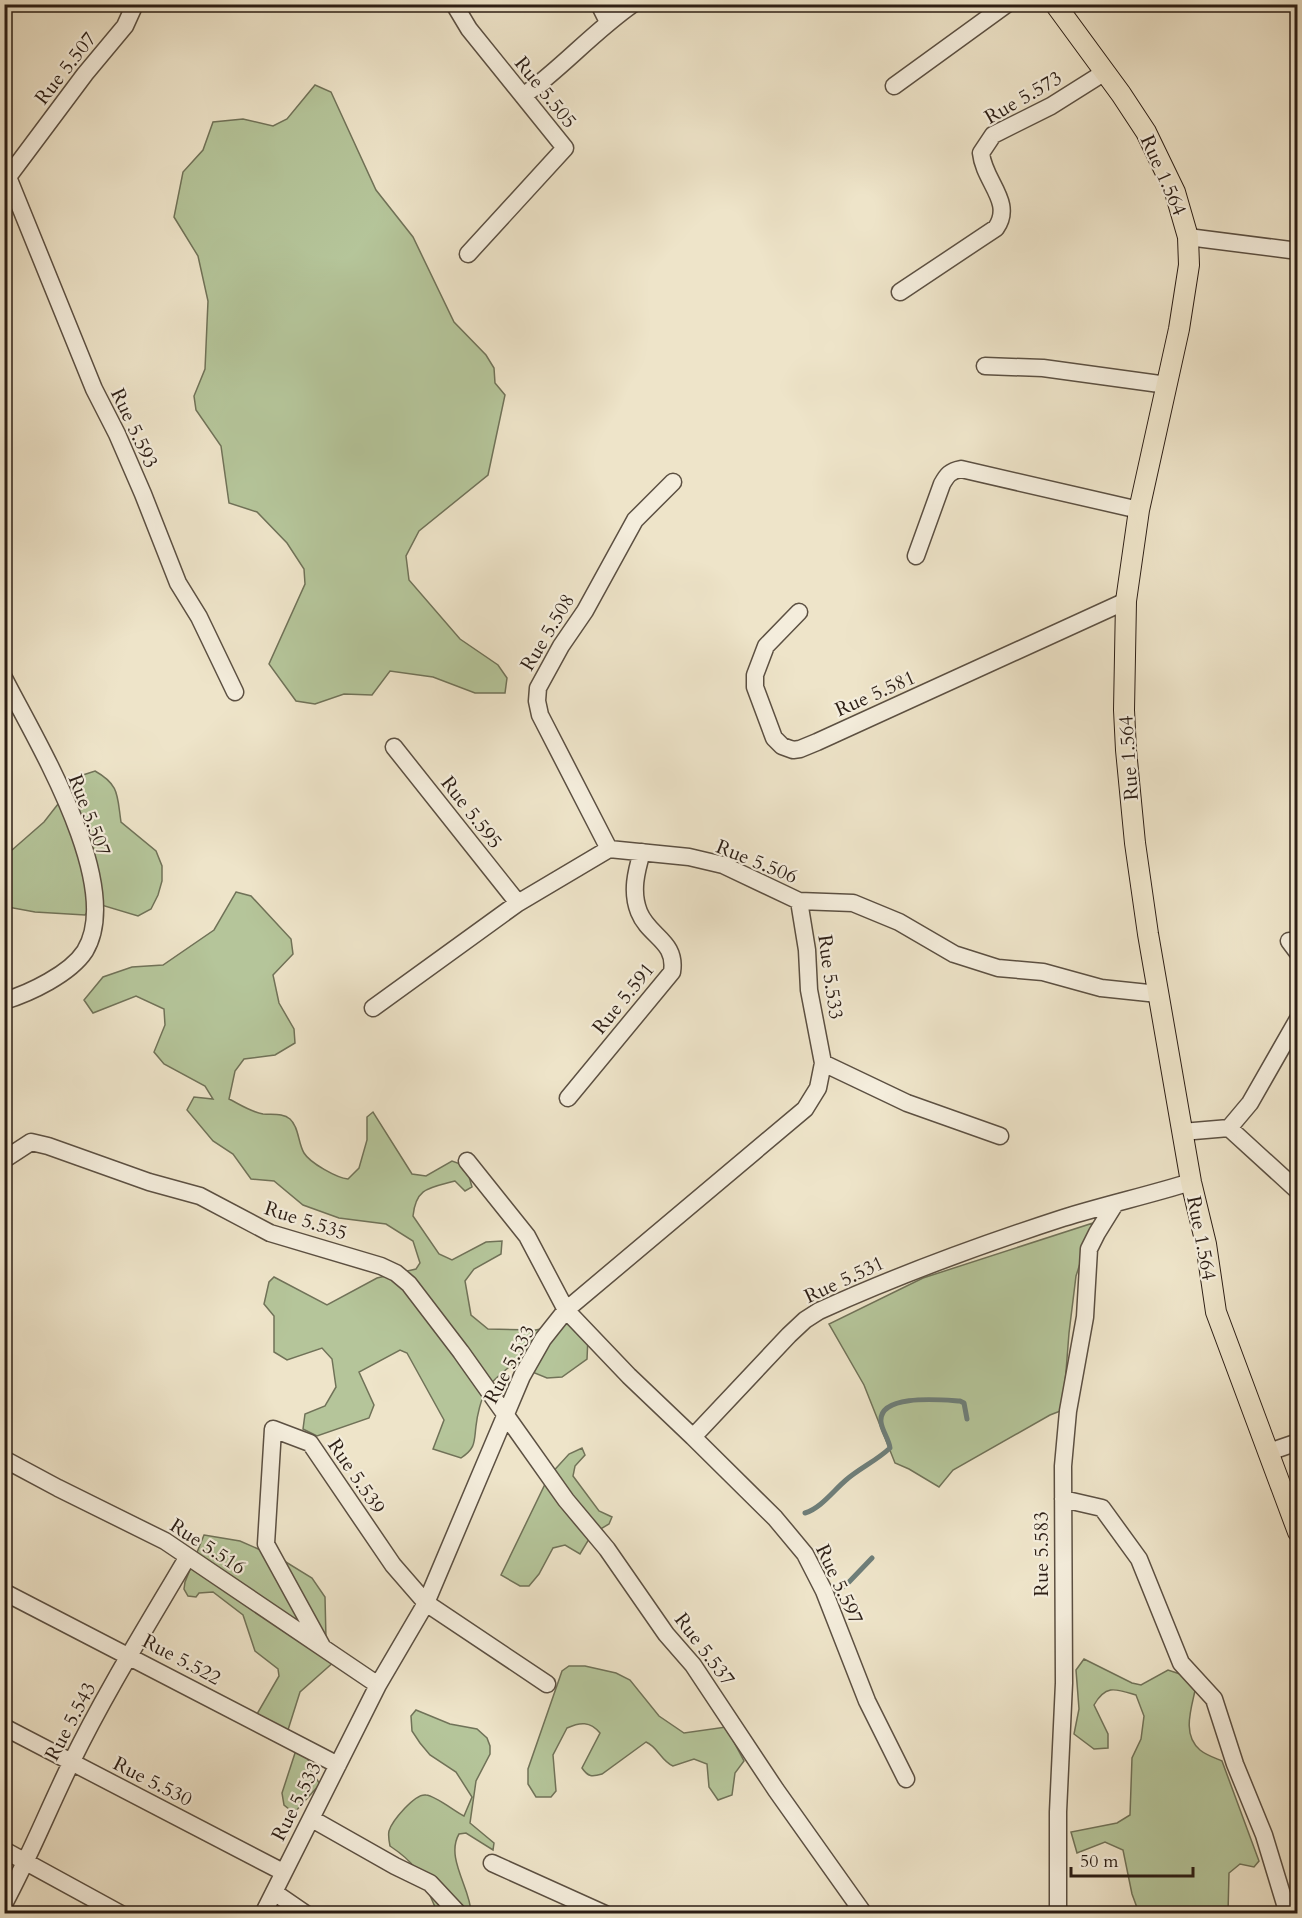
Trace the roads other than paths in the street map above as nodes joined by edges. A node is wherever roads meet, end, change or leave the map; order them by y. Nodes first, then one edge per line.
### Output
1 (135, 4) edge
2 (454, 4) edge
3 (599, 4) edge
4 (633, 4) edge
5 (1007, 4) edge
6 (1055, 4) edge
7 (608, 22) junction
8 (1105, 72) junction
9 (894, 86) dead end
10 (524, 96) junction
11 (6, 180) edge
12 (1188, 237) junction
13 (1298, 250) edge
14 (468, 254) dead end
15 (900, 292) dead end
16 (985, 366) dead end
17 (1167, 386) junction
18 (673, 482) dead end
19 (1139, 510) junction
20 (916, 555) dead end
21 (1126, 601) junction
22 (799, 612) dead end
23 (4, 678) edge
24 (235, 692) dead end
25 (394, 747) dead end
26 (609, 849) junction
27 (642, 852) junction
28 (799, 901) junction
29 (518, 903) junction
30 (1158, 994) junction
31 (4, 1001) edge
32 (374, 1008) dead end
33 (1298, 1019) edge
34 (823, 1063) junction
35 (568, 1098) dead end
36 (1229, 1128) junction
37 (1182, 1132) junction
38 (1000, 1136) dead end
39 (4, 1157) edge
40 (467, 1161) dead end
41 (1191, 1182) junction
42 (1298, 1191) edge
43 (1115, 1204) junction
44 (566, 1310) junction
45 (505, 1416) junction
46 (693, 1437) junction
47 (1298, 1442) edge
48 (1269, 1452) junction
49 (4, 1459) edge
50 (1063, 1499) junction
51 (1298, 1533) edge
52 (184, 1563) dead end
53 (4, 1592) edge
54 (426, 1604) junction
55 (323, 1648) junction
56 (129, 1656) junction
57 (547, 1684) dead end
58 (378, 1686) junction
59 (4, 1727) edge
60 (71, 1763) junction
61 (338, 1766) junction
62 (906, 1779) dead end
63 (312, 1819) junction
64 (4, 1850) edge
65 (27, 1862) junction
66 (492, 1863) dead end
67 (283, 1872) junction
68 (274, 1892) junction
69 (4, 1904) edge
70 (121, 1914) edge
71 (263, 1914) edge
72 (306, 1914) edge
73 (459, 1914) edge
74 (605, 1914) edge
75 (864, 1914) edge
76 (1058, 1914) edge
77 (1288, 1914) edge

1 - 11 street, Rue 5.507
2 - 10 street, Rue 5.505
3 - 7 street
4 - 7 street
5 - 9 street
6 - 8 main road, Rue 1.564
7 - 10 street
8 - 12 main road, Rue 1.564
8 - 15 street, Rue 5.573
10 - 14 street, Rue 5.505
11 - 24 street, Rue 5.593
12 - 13 street
12 - 17 main road, Rue 1.564
16 - 17 street
17 - 19 main road, Rue 1.564
18 - 26 street, Rue 5.508
19 - 20 street
19 - 21 main road, Rue 1.564
21 - 22 street, Rue 5.581
21 - 30 main road, Rue 1.564
23 - 31 street, Rue 5.507
25 - 29 street, Rue 5.595
26 - 27 street, Rue 5.506
26 - 29 street
27 - 28 street, Rue 5.506
27 - 35 street, Rue 5.591
28 - 30 street, Rue 5.506
28 - 34 street, Rue 5.533
29 - 32 street
30 - 37 main road, Rue 1.564
33 - 36 street
34 - 38 street
34 - 44 street, Rue 5.533
36 - 37 street
36 - 42 street
37 - 41 main road, Rue 1.564
39 - 45 street, Rue 5.535
40 - 44 street
41 - 43 street, Rue 5.531
41 - 48 main road, Rue 1.564
43 - 46 street, Rue 5.531
43 - 50 street, Rue 5.583
44 - 45 street, Rue 5.533
44 - 46 street
45 - 54 street, Rue 5.533
45 - 75 street, Rue 5.537
46 - 62 street, Rue 5.597
47 - 48 street
48 - 51 main road, Rue 1.564
49 - 55 street, Rue 5.516
50 - 76 street, Rue 5.583
50 - 77 street
52 - 56 street, Rue 5.543
53 - 56 street, Rue 5.522
54 - 55 street, Rue 5.539
54 - 57 street, Rue 5.539
54 - 58 street, Rue 5.533
55 - 58 street, Rue 5.516
56 - 60 street, Rue 5.543
56 - 61 street, Rue 5.522
58 - 61 street, Rue 5.533
59 - 60 street, Rue 5.530
60 - 65 street, Rue 5.543
60 - 67 street, Rue 5.530
61 - 63 street, Rue 5.533
63 - 67 street, Rue 5.533
63 - 73 street
64 - 65 street
65 - 69 street, Rue 5.543
65 - 70 street
66 - 74 street
67 - 68 street, Rue 5.533
68 - 71 street, Rue 5.533
68 - 72 street

